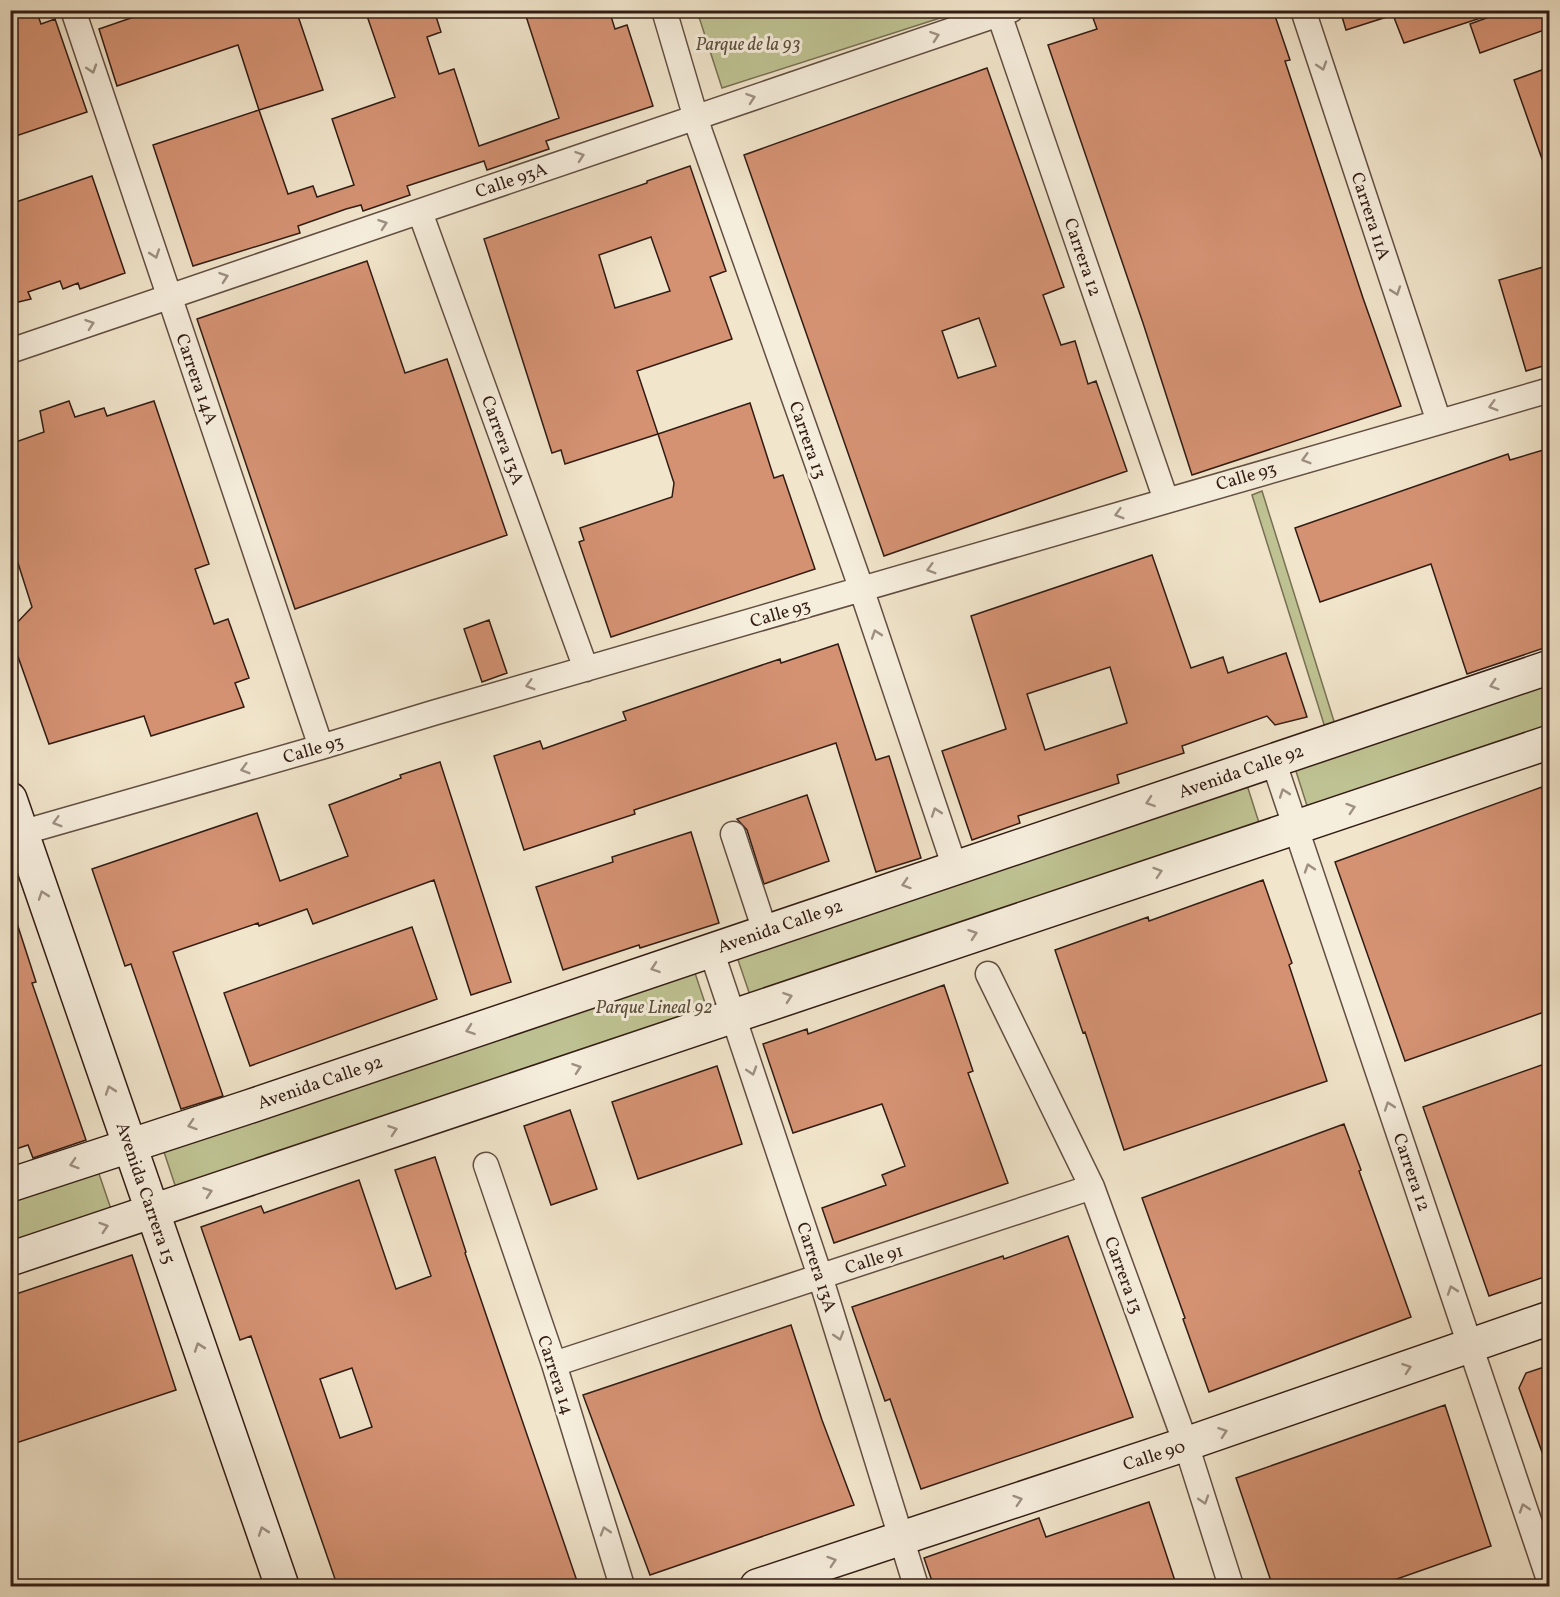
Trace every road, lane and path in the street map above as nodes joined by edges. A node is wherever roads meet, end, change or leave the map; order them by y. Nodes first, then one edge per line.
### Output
1 (664, 10) edge
2 (1303, 10) edge
3 (77, 12) edge
4 (1005, 12) edge
5 (695, 117) junction
6 (420, 212) junction
7 (169, 296) junction
8 (10, 351) edge
9 (1550, 390) edge
10 (1440, 422) junction
11 (1166, 500) junction
12 (861, 589) junction
13 (1550, 667) edge
14 (586, 669) junction
15 (1550, 742) edge
16 (321, 747) junction
17 (1273, 760) junction
18 (10, 799) edge
19 (1295, 826) junction
20 (16, 834) edge
21 (733, 834) dead end
22 (956, 867) junction
23 (765, 931) junction
24 (711, 950) junction
25 (988, 974) dead end
26 (733, 1015) junction
27 (130, 1145) junction
28 (486, 1165) dead end
29 (10, 1185) edge
30 (1092, 1187) junction
31 (153, 1211) junction
32 (10, 1259) edge
33 (820, 1276) junction
34 (1550, 1318) edge
35 (1470, 1346) junction
36 (554, 1364) junction
37 (1186, 1444) junction
38 (901, 1538) junction
39 (1550, 1583) edge
40 (282, 1587) edge
41 (622, 1587) edge
42 (757, 1587) edge
43 (916, 1587) edge
44 (1231, 1587) edge

1 - 5 street, Carrera 13
2 -> 10 street, Carrera 11A
3 -> 7 street, Carrera 14A
5 -> 4 street, Calle 93A
4 - 11 street, Carrera 12
6 -> 5 street, Calle 93A
5 - 12 street, Carrera 13
7 -> 6 street, Calle 93A
6 - 14 street, Carrera 13A
8 -> 7 street, Calle 93A
7 - 16 street, Carrera 14A
9 -> 10 street, Calle 93
10 -> 11 street, Calle 93
11 -> 12 street, Calle 93
12 - 14 street, Calle 93
22 -> 12 street, Carrera 13
13 -> 17 main road, Avenida Calle 92
14 -> 16 street, Calle 93
19 -> 15 main road
16 -> 20 street, Calle 93
19 -> 17 street, Carrera 12
17 -> 22 main road, Avenida Calle 92
18 - 20 main road, Avenida Carrera 15
26 -> 19 main road
35 -> 19 street, Carrera 12
27 -> 20 main road, Avenida Carrera 15
21 - 23 street
22 -> 23 main road, Avenida Calle 92
23 - 24 main road, Avenida Calle 92
24 - 26 street, Carrera 13A
24 -> 27 main road, Avenida Calle 92
25 - 30 street, Carrera 13
31 -> 26 main road
26 -> 33 street, Carrera 13A
27 -> 29 main road, Avenida Calle 92
27 - 31 main road, Avenida Carrera 15
28 - 36 street, Carrera 14
30 - 33 street, Calle 91
30 - 37 street, Carrera 13
32 -> 31 main road
40 -> 31 main road, Avenida Carrera 15
33 - 36 street, Calle 91
33 -> 38 street, Carrera 13A
34 - 35 main road, Calle 90
37 -> 35 main road, Calle 90
39 -> 35 street, Carrera 12
41 -> 36 street, Carrera 14
38 -> 37 main road, Calle 90
37 -> 44 street, Carrera 13
42 -> 38 main road, Calle 90
38 - 43 street, Carrera 13A

